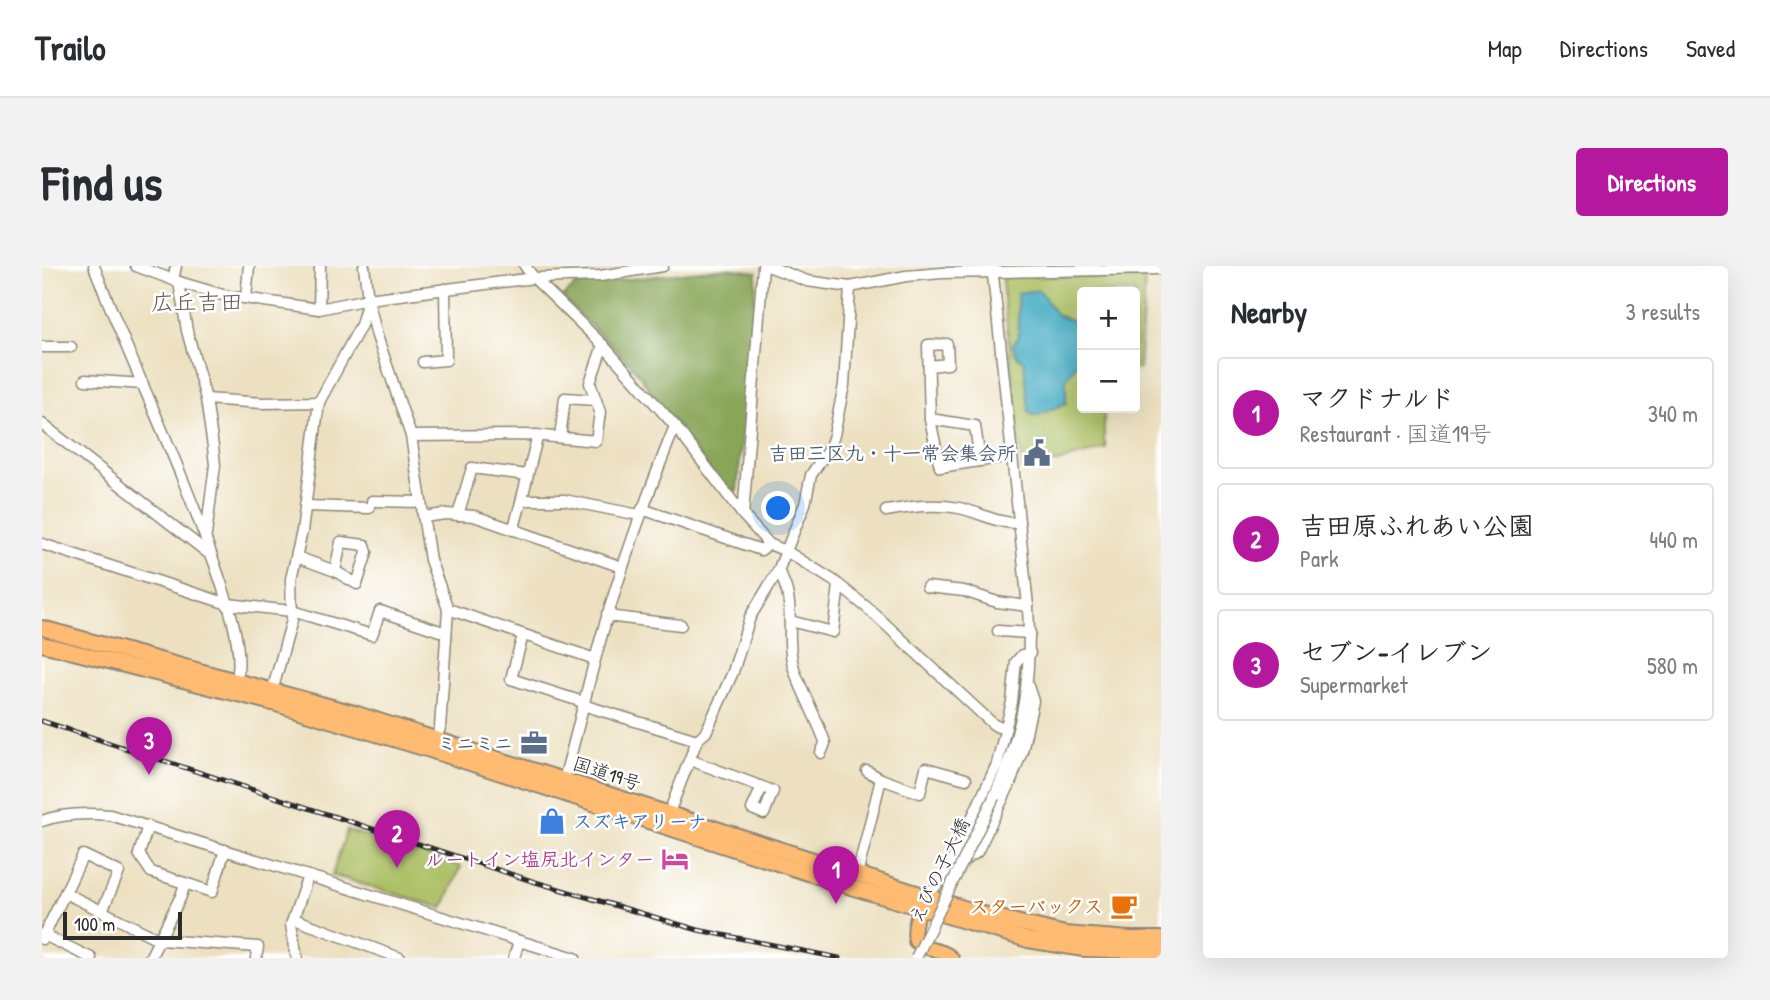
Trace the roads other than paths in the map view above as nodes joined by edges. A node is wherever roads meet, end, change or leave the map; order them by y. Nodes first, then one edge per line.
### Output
1 (94, 266) edge
2 (136, 266) edge
3 (176, 266) edge
4 (249, 266) edge
5 (320, 266) edge
6 (364, 266) edge
7 (525, 266) edge
8 (663, 266) edge
9 (765, 266) edge
10 (992, 269) edge
11 (1161, 269) edge
12 (534, 278) junction
13 (176, 281) junction
14 (850, 287) junction
15 (445, 289) junction
16 (246, 298) junction
17 (368, 299) junction
18 (319, 309) junction
19 (603, 345) junction
20 (42, 347) edge
21 (71, 347) dead end
22 (423, 362) dead end
23 (929, 366) dead end
24 (85, 380) dead end
25 (143, 384) junction
26 (206, 399) junction
27 (596, 400) junction
28 (319, 402) junction
29 (930, 419) junction
30 (42, 424) edge
31 (675, 426) junction
32 (538, 435) junction
33 (411, 436) junction
34 (560, 437) junction
35 (1012, 456) junction
36 (980, 461) junction
37 (527, 475) junction
38 (523, 500) junction
39 (421, 502) junction
40 (305, 506) junction
41 (886, 511) dead end
42 (641, 512) junction
43 (458, 515) junction
44 (743, 515) junction
45 (423, 517) junction
46 (1019, 523) junction
47 (513, 530) junction
48 (206, 535) junction
49 (42, 544) edge
50 (769, 544) junction
51 (786, 551) junction
52 (212, 556) junction
53 (297, 557) junction
54 (622, 567) junction
55 (335, 571) dead end
56 (778, 571) junction
57 (839, 585) junction
58 (927, 587) dead end
59 (228, 604) junction
60 (1028, 606) junction
61 (448, 609) junction
62 (292, 611) junction
63 (607, 614) junction
64 (790, 621) junction
65 (681, 625) dead end
66 (42, 628) edge
67 (998, 631) dead end
68 (446, 633) junction
69 (1030, 633) junction
70 (523, 635) junction
71 (42, 644) edge
72 (1030, 653) junction
73 (594, 659) junction
74 (237, 679) junction
75 (1027, 682) junction
76 (271, 696) junction
77 (583, 704) junction
78 (1006, 726) junction
79 (697, 740) junction
80 (433, 744) junction
81 (821, 753) dead end
82 (690, 760) junction
83 (867, 771) dead end
84 (881, 779) junction
85 (966, 779) dead end
86 (562, 786) junction
87 (762, 787) dead end
88 (666, 820) junction
89 (42, 821) edge
90 (148, 826) junction
91 (225, 850) junction
92 (947, 872) junction
93 (857, 875) junction
94 (308, 876) junction
95 (185, 884) junction
96 (65, 893) junction
97 (924, 903) junction
98 (102, 911) junction
99 (294, 919) junction
100 (43, 936) edge
101 (1161, 939) edge
102 (160, 940) junction
103 (519, 941) junction
104 (1161, 952) edge
105 (91, 958) edge
106 (150, 958) edge
107 (256, 958) edge
108 (297, 958) edge
109 (400, 958) edge
110 (514, 958) edge
111 (575, 958) edge
112 (916, 958) edge
113 (953, 958) edge

1 - 25 street
2 - 13 street
3 - 13 street
4 - 16 street
5 - 18 street
6 - 17 street
7 - 12 street
8 - 12 street
9 - 14 street
9 - 44 street
10 - 11 street
10 - 14 street
10 - 35 street
12 - 15 street
12 - 19 street
13 - 16 street
13 - 26 street
14 - 51 street
15 - 17 street
15 - 22 street
16 - 18 street
17 - 18 street
17 - 28 street
17 - 33 street
19 - 27 street
19 - 31 street
20 - 21 street
23 - 29 street
24 - 25 street
25 - 48 street
26 - 28 street
26 - 48 street
27 - 34 street
27 - 34 street
28 - 40 street
29 - 36 street
29 - 36 street
30 - 52 street
31 - 42 street
31 - 44 street
32 - 33 street
32 - 34 street
32 - 37 street
33 - 39 street
35 - 36 street
35 - 46 street
37 - 38 street
37 - 43 street
38 - 42 street
38 - 47 street
39 - 40 street
39 - 45 street
40 - 53 street
41 - 46 street
42 - 50 street
42 - 54 street
43 - 45 street
43 - 47 street
44 - 50 street
45 - 61 street
46 - 60 street
47 - 54 street
48 - 52 street
49 - 59 street
50 - 51 street
51 - 56 street
51 - 57 street
52 - 59 street
53 - 55 street
53 - 62 street
54 - 63 street
56 - 64 street
56 - 79 street
57 - 64 street
57 - 78 street
58 - 60 street
59 - 62 street
59 - 74 street
60 - 69 street
61 - 68 street
61 - 70 street
62 - 68 street
62 - 76 street
63 - 65 street
63 - 73 street
64 - 81 street
66 - 74 highway, 国道19号
67 - 69 street
68 - 80 street
69 - 72 street
70 - 73 street
70 - 77 street
71 - 76 highway, 国道19号
72 - 75 street
72 - 78 street
73 - 77 street
74 - 76 highway, 国道19号
75 - 92 street
75 - 112 street, えびの子大橋, bridge
76 - 80 highway, 国道19号
77 - 79 street
77 - 86 street
78 - 92 street
79 - 82 street
80 - 86 highway, 国道19号
82 - 87 street
82 - 88 street
83 - 84 street
84 - 85 street
84 - 93 street
86 - 88 highway, 国道19号
88 - 93 highway, 国道19号
88 - 97 highway, 国道19号
89 - 90 street
90 - 91 street
90 - 95 street
91 - 94 street
91 - 95 street
92 - 97 street
93 - 97 highway, 国道19号
94 - 99 street
94 - 103 street
95 - 102 street
96 - 98 street
96 - 98 street
96 - 100 street
97 - 101 highway, 国道19号
97 - 104 highway, 国道19号
97 - 113 main road
98 - 102 street
99 - 108 street
99 - 109 street
100 - 105 street
102 - 106 street
102 - 107 street
103 - 110 street
103 - 111 street

